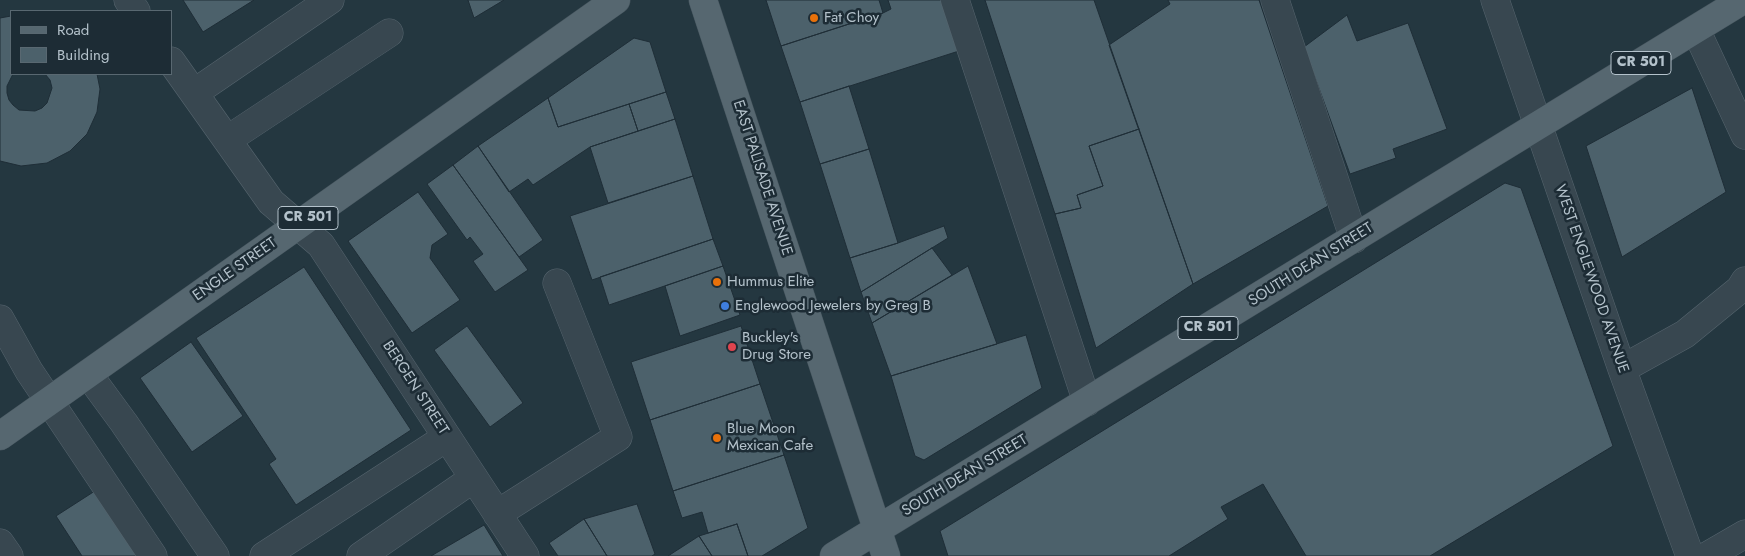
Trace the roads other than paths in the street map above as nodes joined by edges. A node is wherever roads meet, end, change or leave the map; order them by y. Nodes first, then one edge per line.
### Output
1 (330, 0) edge
2 (616, 0) edge
3 (703, 0) edge
4 (954, 0) edge
5 (1275, 0) edge
6 (1495, 0) edge
7 (1743, 0) edge
8 (1696, 30) junction
9 (389, 33) dead end
10 (172, 62) edge
11 (194, 93) junction
12 (1742, 120) edge
13 (1538, 126) junction
14 (227, 140) junction
15 (298, 225) junction
16 (1354, 238) junction
17 (1745, 281) edge
18 (557, 283) dead end
19 (0, 319) edge
20 (1622, 369) junction
21 (88, 374) junction
22 (48, 401) junction
23 (1087, 402) junction
24 (0, 436) edge
25 (447, 437) junction
26 (474, 478) junction
27 (497, 514) junction
28 (878, 529) junction
29 (1745, 534) edge
30 (0, 543) edge
31 (9, 556) edge
32 (153, 556) edge
33 (215, 556) edge
34 (264, 556) edge
35 (361, 556) edge
36 (525, 556) edge
37 (834, 556) edge
38 (886, 556) edge
39 (1690, 556) edge
40 (1707, 556) edge

1 - 11 street
2 - 15 main road, ENGLE STREET / CR 501
3 - 28 main road, EAST PALISADE AVENUE
4 - 23 street
5 - 16 street
6 - 13 street, WEST ENGLEWOOD AVENUE
7 - 8 main road, SOUTH DEAN STREET / CR 501
8 - 12 street
8 - 13 main road, SOUTH DEAN STREET / CR 501
9 - 14 street
10 - 11 street, BERGEN STREET
11 - 14 street, BERGEN STREET
13 - 16 main road, SOUTH DEAN STREET / CR 501
13 - 20 street, WEST ENGLEWOOD AVENUE
14 - 15 street, BERGEN STREET
15 - 21 main road, ENGLE STREET / CR 501
15 - 25 street, BERGEN STREET
16 - 23 main road, SOUTH DEAN STREET / CR 501
17 - 20 street
18 - 27 street
19 - 22 street
20 - 39 street, WEST ENGLEWOOD AVENUE
21 - 22 main road, ENGLE STREET / CR 501
21 - 33 street
22 - 24 main road, ENGLE STREET / CR 501
22 - 32 street
23 - 28 main road, SOUTH DEAN STREET / CR 501
25 - 26 street, BERGEN STREET
25 - 34 street
26 - 27 street, BERGEN STREET
26 - 35 street
27 - 36 street, BERGEN STREET
28 - 37 main road, CR 501
28 - 38 main road, EAST PALISADE AVENUE
29 - 40 street
30 - 31 street

